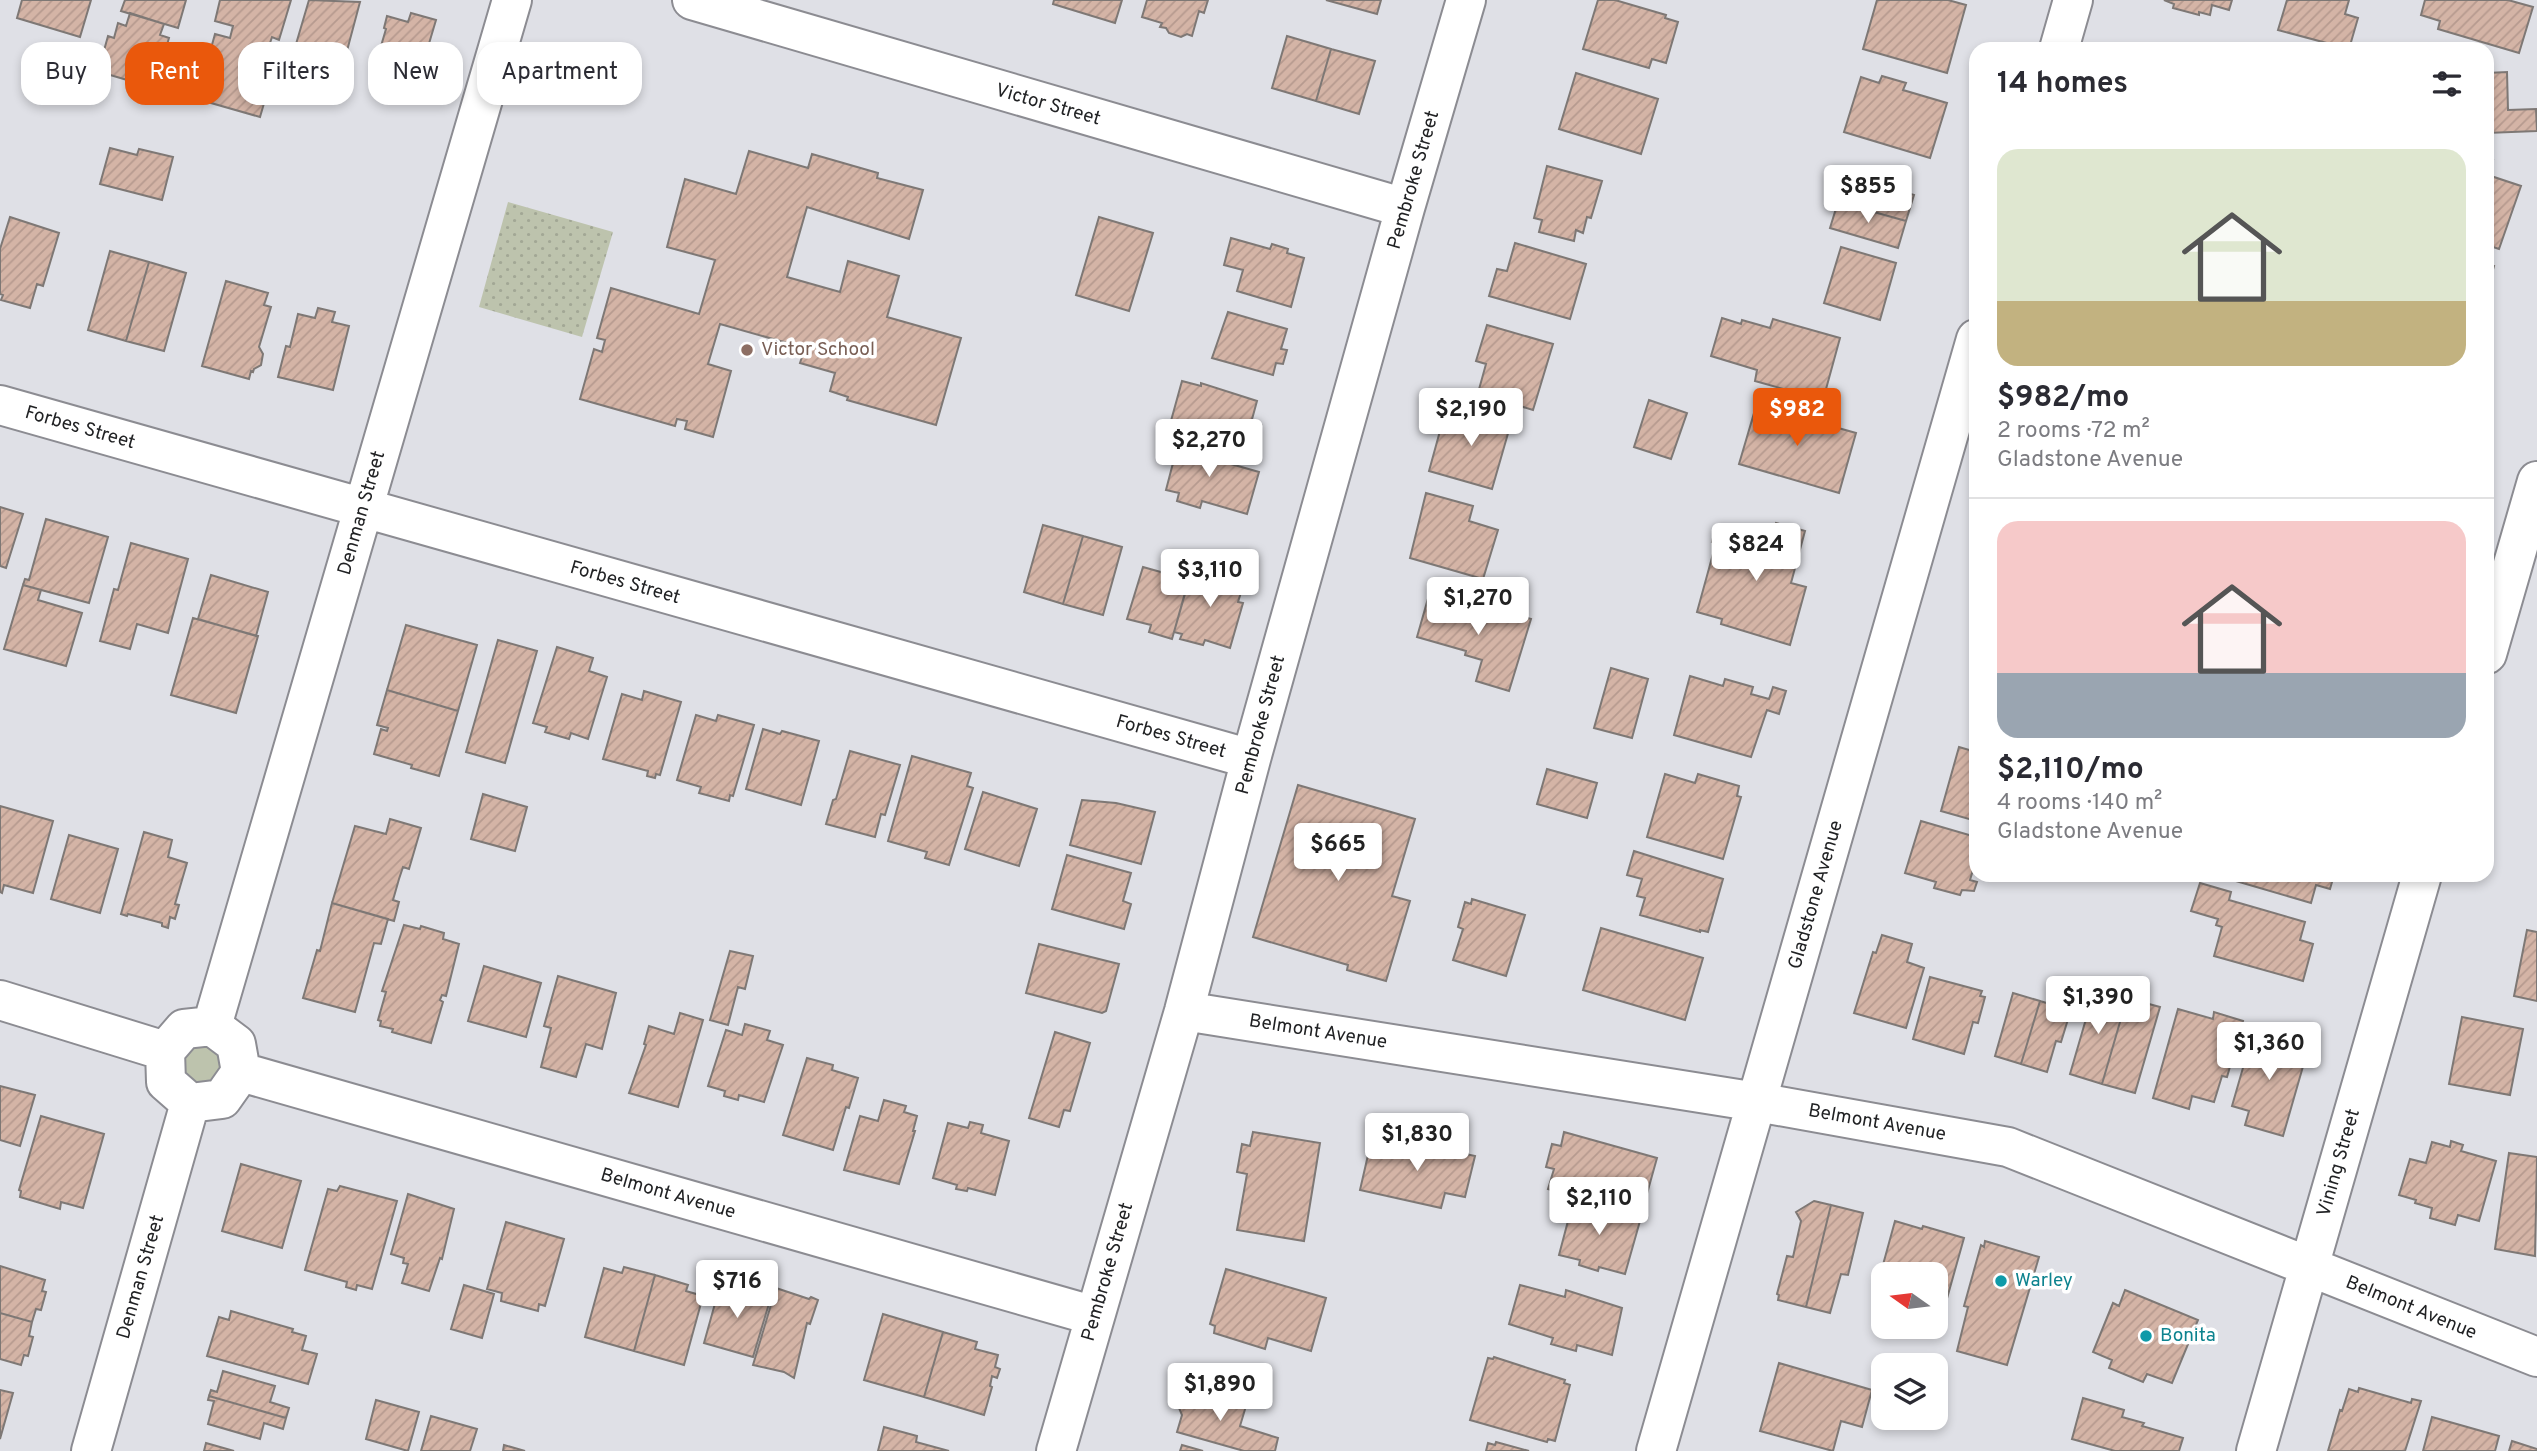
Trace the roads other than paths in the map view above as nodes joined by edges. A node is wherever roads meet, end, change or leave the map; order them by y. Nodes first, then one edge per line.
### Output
1 (512, 0) edge
2 (692, 0) edge
3 (1466, 0) edge
4 (2073, 0) edge
5 (2061, 42) edge
6 (1405, 208) junction
7 (1969, 363) edge
8 (0, 404) edge
9 (2537, 481) edge
10 (363, 509) junction
11 (2494, 630) edge
12 (1251, 759) junction
13 (2420, 882) edge
14 (0, 1000) edge
15 (1184, 1011) junction
16 (212, 1026) junction
17 (165, 1051) junction
18 (241, 1072) junction
19 (1757, 1102) junction
20 (190, 1103) junction
21 (2308, 1267) junction
22 (1095, 1316) junction
23 (2537, 1357) edge
24 (92, 1451) edge
25 (1056, 1451) edge
26 (1656, 1451) edge
27 (2256, 1451) edge

1 - 10 street, Denman Street
2 - 6 street, Victor Street
3 - 6 street, Pembroke Street
4 - 5 street
6 - 12 street, Pembroke Street
7 - 19 street, Gladstone Avenue
8 - 10 street, Forbes Street
9 - 11 street
10 - 12 street, Forbes Street
10 - 16 street, Denman Street
12 - 15 street, Pembroke Street
13 - 21 street, Vining Street
14 - 17 street
15 - 19 street, Belmont Avenue
15 - 22 street, Pembroke Street
16 - 17 street
16 - 18 street
17 - 20 street
18 - 20 street
18 - 22 street, Belmont Avenue
19 - 21 street, Belmont Avenue
19 - 26 street, Gladstone Avenue
20 - 24 street, Denman Street
21 - 23 street, Belmont Avenue
21 - 27 street, Vining Street
22 - 25 street, Pembroke Street

